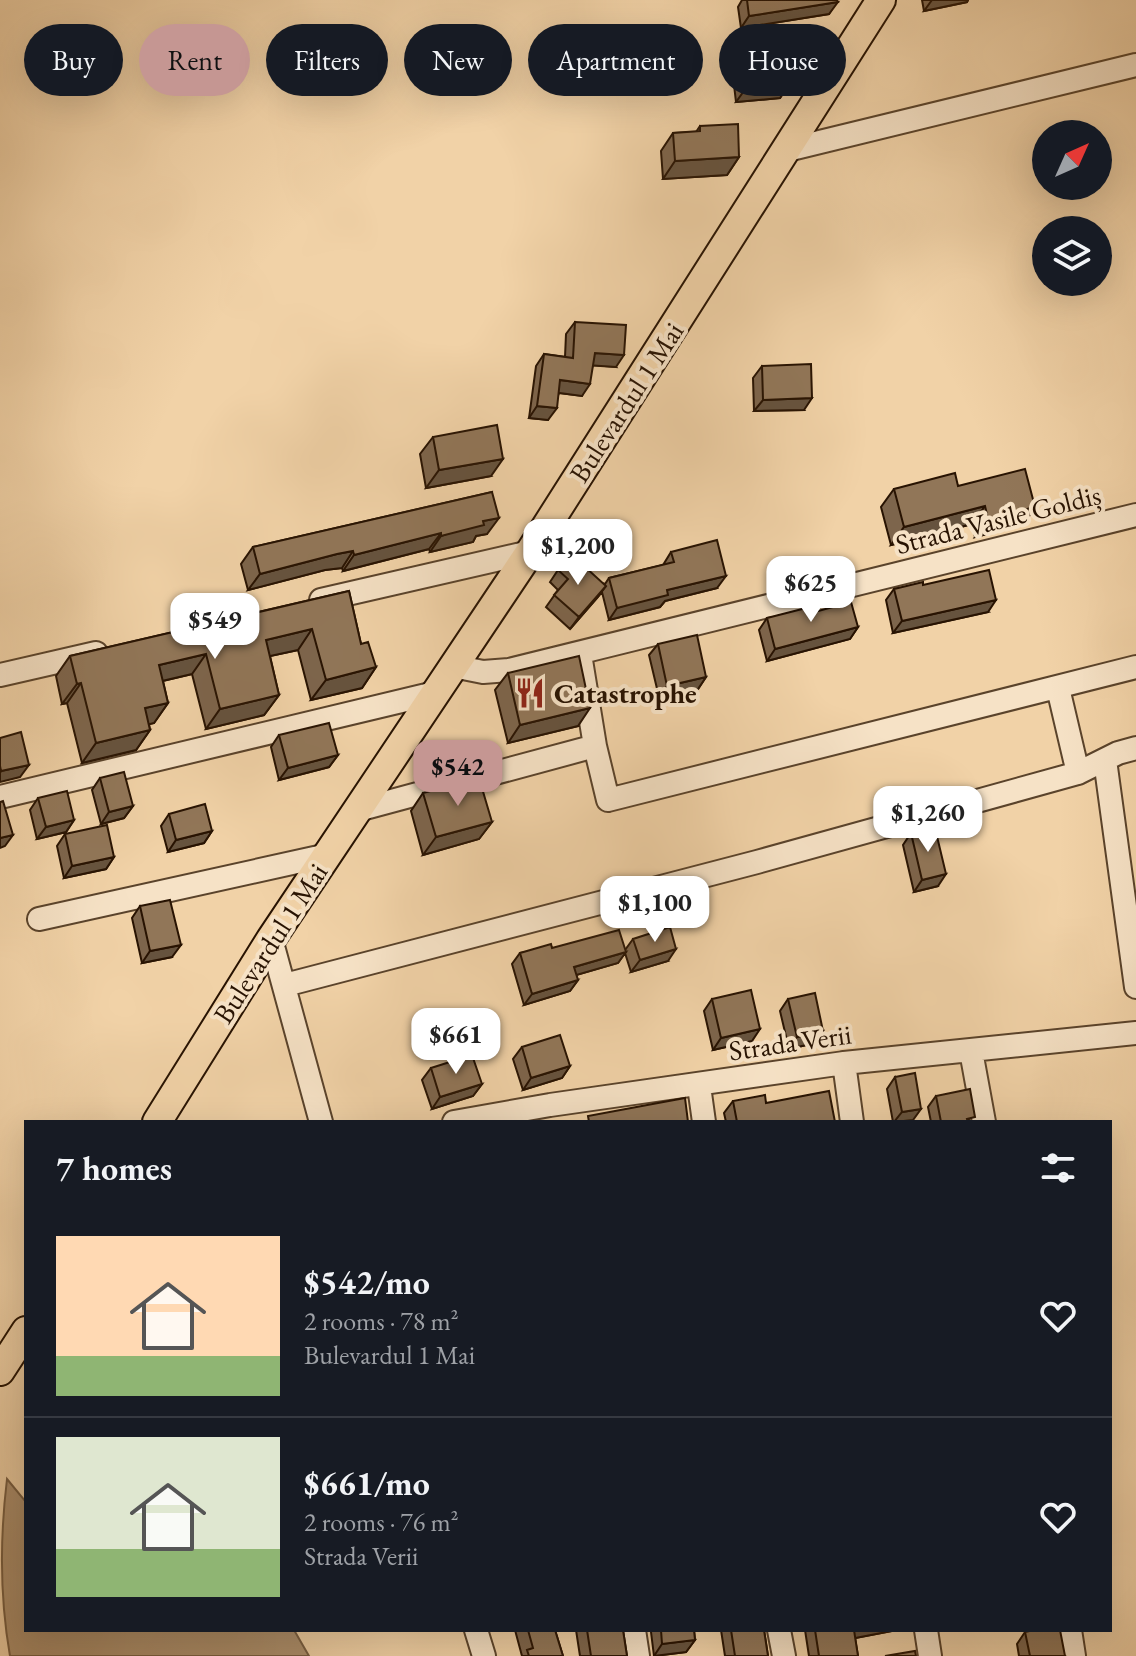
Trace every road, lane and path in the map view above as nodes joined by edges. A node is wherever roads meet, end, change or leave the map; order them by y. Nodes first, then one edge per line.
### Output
1 (881, 0) edge
2 (1136, 65) edge
3 (787, 150) junction
4 (1136, 515) edge
5 (530, 552) junction
6 (296, 606) edge
7 (125, 646) edge
8 (580, 654) junction
9 (453, 666) junction
10 (1136, 667) edge
11 (0, 675) edge
12 (1058, 688) junction
13 (435, 693) junction
14 (595, 746) junction
15 (1136, 748) edge
16 (1105, 760) junction
17 (1078, 773) junction
18 (0, 797) edge
19 (358, 810) junction
20 (328, 855) junction
21 (39, 919) dead end
22 (271, 939) junction
23 (285, 985) junction
24 (1136, 987) edge
25 (1136, 1033) edge
26 (971, 1051) junction
27 (844, 1063) junction
28 (699, 1086) junction
29 (551, 1114) edge
30 (158, 1120) edge
31 (320, 1120) edge
32 (478, 1120) edge
33 (704, 1120) edge
34 (852, 1120) edge
35 (984, 1120) edge
36 (24, 1334) edge
37 (0, 1371) edge
38 (477, 1632) edge
39 (634, 1632) edge
40 (779, 1632) edge
41 (926, 1632) edge
42 (1070, 1632) edge
43 (484, 1656) edge
44 (638, 1656) edge
45 (784, 1656) edge
46 (930, 1656) edge
47 (1074, 1656) edge

1 - 3 main road, Bulevardul 1 Mai
2 - 3 street
3 - 5 main road, Bulevardul 1 Mai
4 - 8 street, Strada Vasile Goldiș
5 - 6 street
5 - 9 main road, Bulevardul 1 Mai
7 - 11 street
8 - 9 street, Strada Vasile Goldiș
8 - 14 street
9 - 13 main road, Bulevardul 1 Mai
10 - 12 street
12 - 14 street
12 - 17 street
13 - 18 street
13 - 19 main road, Bulevardul 1 Mai
14 - 19 street
15 - 16 street
16 - 17 street
16 - 24 street
17 - 23 street
19 - 20 main road, Bulevardul 1 Mai
20 - 21 street
20 - 22 main road, Bulevardul 1 Mai
22 - 23 street
22 - 30 main road, Bulevardul 1 Mai
23 - 31 street
25 - 26 street, Strada Verii
26 - 27 street, Strada Verii
26 - 35 street
27 - 28 street, Strada Verii
27 - 34 street
28 - 29 street, Strada Verii
28 - 33 street
29 - 32 street, Strada Verii
36 - 37 main road
38 - 43 street
39 - 44 street
40 - 45 street
41 - 46 street
42 - 47 street

